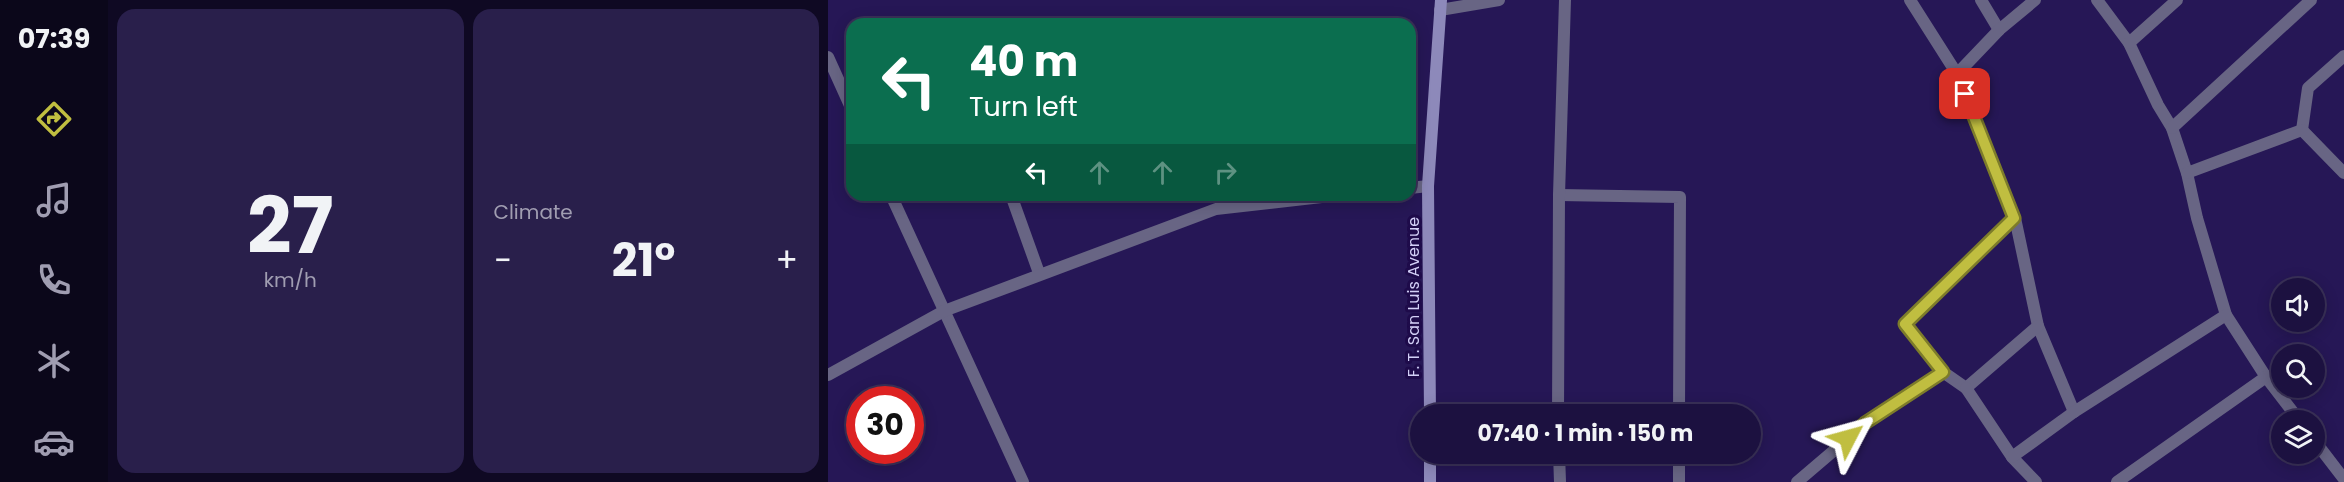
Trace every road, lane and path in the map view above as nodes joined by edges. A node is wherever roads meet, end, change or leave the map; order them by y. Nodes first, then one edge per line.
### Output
1 (1499, 0) edge
2 (1565, 0) edge
3 (1910, 0) edge
4 (1981, 0) edge
5 (2036, 0) edge
6 (2097, 0) edge
7 (2177, 0) edge
8 (2311, 0) edge
9 (1440, 5) edge
10 (1999, 30) junction
11 (2129, 43) junction
12 (2344, 56) edge
13 (828, 57) edge
14 (1957, 74) junction
15 (846, 97) edge
16 (2172, 128) junction
17 (2302, 130) junction
18 (2187, 173) junction
19 (2344, 173) edge
20 (1428, 186) junction
21 (1416, 187) edge
22 (1559, 195) junction
23 (894, 201) edge
24 (1013, 201) edge
25 (1241, 201) edge
26 (2014, 218) junction
27 (1039, 273) junction
28 (944, 310) junction
29 (2226, 315) junction
30 (2038, 326) junction
31 (1943, 372) junction
32 (828, 375) edge
33 (2266, 377) junction
34 (1966, 388) junction
35 (1430, 404) edge
36 (1558, 404) edge
37 (1679, 404) edge
38 (2291, 410) edge
39 (2074, 412) junction
40 (2325, 454) edge
41 (2012, 457) junction
42 (1430, 464) edge
43 (1559, 464) edge
44 (1679, 464) edge
45 (2344, 479) edge
46 (1023, 482) edge
47 (1430, 482) edge
48 (1560, 482) edge
49 (1679, 482) edge
50 (1797, 482) edge
51 (2036, 482) edge
52 (2117, 482) edge

1 - 9 street
2 - 22 street
3 - 14 street
4 - 10 street
5 - 10 street
6 - 11 street
7 - 11 street
8 - 16 street
9 - 20 main road, F. T. San Luis Avenue
10 - 14 street
11 - 16 street
12 - 17 street
13 - 15 street
14 - 26 street
16 - 18 street
17 - 18 street
17 - 19 street
18 - 29 street
20 - 21 street
20 - 35 main road, F. T. San Luis Avenue
22 - 36 street
22 - 37 street
23 - 28 street
24 - 27 street
25 - 27 street
26 - 30 street
26 - 31 street
27 - 28 street
28 - 32 street
28 - 46 street
29 - 33 street
29 - 39 street
30 - 34 street
30 - 39 street
31 - 34 street
31 - 50 street
33 - 38 street
33 - 52 street
34 - 41 street
39 - 41 street
40 - 45 street
41 - 51 street
42 - 47 main road
43 - 48 street
44 - 49 street

